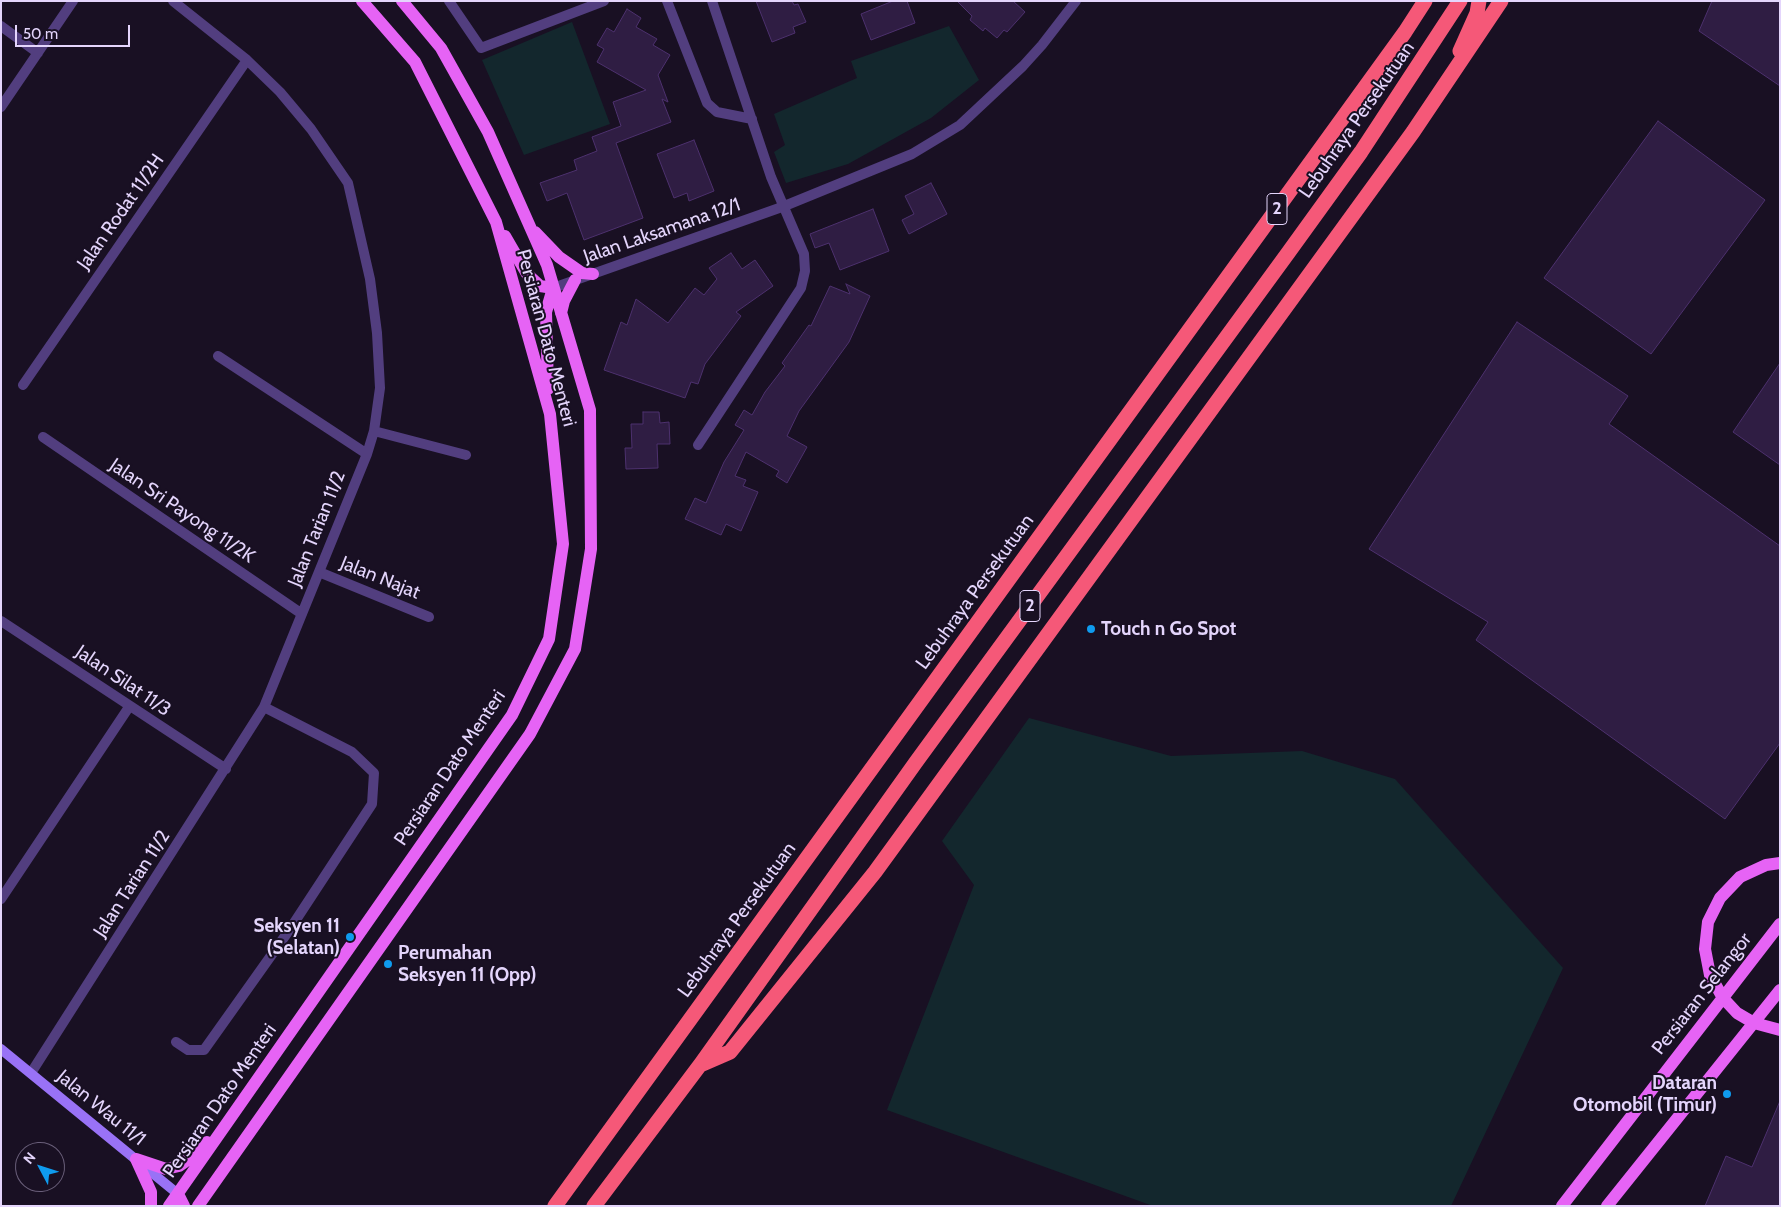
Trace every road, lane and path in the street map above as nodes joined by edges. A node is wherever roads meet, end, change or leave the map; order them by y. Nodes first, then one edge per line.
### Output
1 (73, 1) edge
2 (173, 1) edge
3 (362, 1) edge
4 (402, 1) edge
5 (449, 1) edge
6 (604, 1) edge
7 (667, 1) edge
8 (712, 1) edge
9 (1076, 1) edge
10 (1416, 1) edge
11 (1425, 1) edge
12 (1460, 1) edge
13 (1479, 1) edge
14 (1501, 1) edge
15 (1, 26) edge
16 (1405, 32) junction
17 (38, 52) junction
18 (247, 60) junction
19 (1442, 92) junction
20 (1, 107) edge
21 (752, 119) junction
22 (782, 207) junction
23 (496, 222) junction
24 (530, 227) junction
25 (593, 274) junction
26 (574, 280) junction
27 (553, 288) junction
28 (561, 313) junction
29 (218, 356) dead end
30 (24, 384) dead end
31 (547, 403) junction
32 (374, 431) junction
33 (43, 437) dead end
34 (698, 445) dead end
35 (367, 454) junction
36 (466, 455) dead end
37 (319, 572) junction
38 (302, 614) junction
39 (429, 617) dead end
40 (1, 621) edge
41 (129, 707) junction
42 (264, 707) junction
43 (226, 769) junction
44 (1780, 863) edge
45 (1, 899) edge
46 (1780, 924) edge
47 (1780, 990) edge
48 (1723, 998) junction
49 (1754, 1023) junction
50 (1780, 1030) edge
51 (176, 1042) dead end
52 (1, 1049) edge
53 (700, 1065) junction
54 (31, 1073) junction
55 (230, 1120) junction
56 (136, 1159) junction
57 (208, 1191) junction
58 (178, 1194) junction
59 (151, 1206) edge
60 (169, 1206) edge
61 (184, 1206) edge
62 (198, 1206) edge
63 (555, 1206) edge
64 (594, 1206) edge
65 (1562, 1206) edge
66 (1607, 1206) edge

1 - 17 street
2 - 18 street, Jalan Tarian 11/2
3 - 23 main road, Persiaran Dato Menteri
4 - 24 main road, Persiaran Dato Menteri
5 - 6 street
7 - 21 street
8 - 21 street
9 - 22 street, Jalan Laksamana 12/1
10 - 16 highway
11 - 16 highway, Lebuhraya Persekutuan / 2
12 - 53 highway, Lebuhraya Persekutuan / 2
13 - 19 highway
14 - 19 highway
15 - 17 street
16 - 63 highway, Lebuhraya Persekutuan / 2
17 - 20 street
18 - 30 street, Jalan Rodat 11/2H
18 - 32 street, Jalan Tarian 11/2
19 - 53 highway
21 - 22 street
22 - 25 street, Jalan Laksamana 12/1
22 - 34 street
23 - 27 main road
23 - 31 main road, Persiaran Dato Menteri
24 - 25 main road
24 - 27 main road, Persiaran Dato Menteri
25 - 26 street, Jalan Laksamana 12/1
26 - 27 street, Jalan Laksamana 12/1
26 - 28 main road
27 - 28 main road, Persiaran Dato Menteri
27 - 31 main road
28 - 57 main road, Persiaran Dato Menteri
29 - 35 street
31 - 55 main road, Persiaran Dato Menteri
32 - 35 street, Jalan Tarian 11/2
32 - 36 street
33 - 38 street, Jalan Sri Payong 11/2K
35 - 37 street, Jalan Tarian 11/2
37 - 38 street, Jalan Tarian 11/2
37 - 39 street, Jalan Najat
38 - 42 street, Jalan Tarian 11/2
40 - 41 street, Jalan Silat 11/3
41 - 43 street, Jalan Silat 11/3
41 - 45 street
42 - 43 street, Jalan Tarian 11/2
42 - 51 street
43 - 54 street, Jalan Tarian 11/2
44 - 48 main road
46 - 48 main road, Persiaran Selangor
47 - 49 main road
48 - 49 main road
48 - 65 main road, Persiaran Selangor
49 - 50 main road
49 - 66 main road
52 - 54 street, Jalan Wau 11/1
53 - 64 highway, Lebuhraya Persekutuan / 2
54 - 56 street, Jalan Wau 11/1
55 - 56 main road
55 - 58 main road, Persiaran Dato Menteri
56 - 58 street, Jalan Wau 11/1
56 - 59 main road
57 - 58 main road
57 - 62 main road, Persiaran Dato Menteri
58 - 60 main road, Persiaran Dato Menteri
58 - 61 main road

